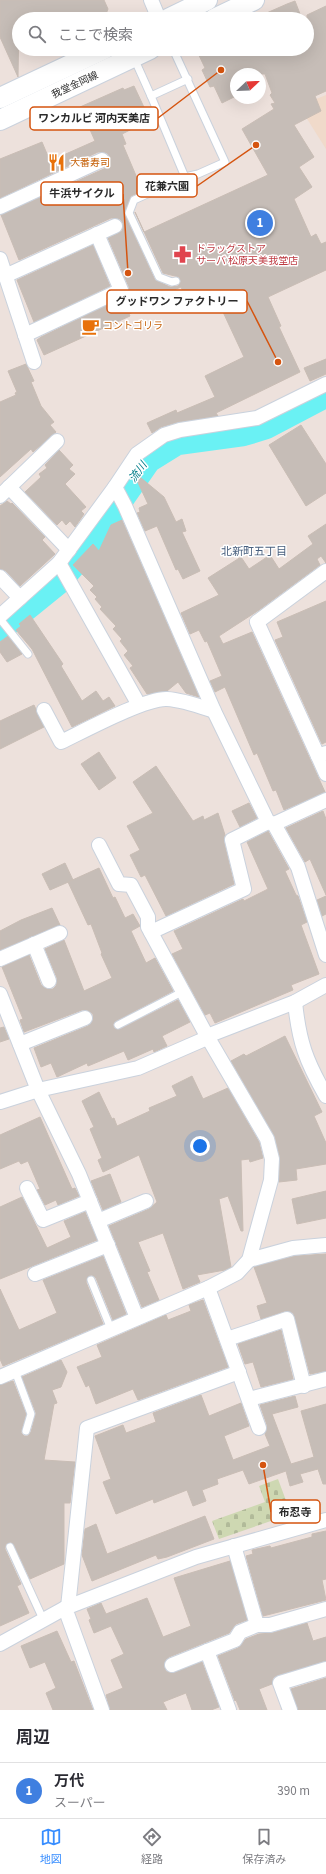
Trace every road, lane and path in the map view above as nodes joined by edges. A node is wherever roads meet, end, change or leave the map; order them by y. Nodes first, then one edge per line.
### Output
1 (151, 0) edge
2 (207, 0) edge
3 (254, 0) edge
4 (156, 12) edge
5 (182, 12) edge
6 (229, 12) edge
7 (89, 56) edge
8 (136, 56) edge
9 (143, 56) edge
10 (176, 56) edge
11 (188, 79) junction
12 (151, 96) junction
13 (0, 98) edge
14 (0, 120) edge
15 (102, 160) dead end
16 (185, 176) junction
17 (0, 207) edge
18 (115, 226) dead end
19 (97, 234) junction
20 (0, 259) edge
21 (5, 276) junction
22 (176, 281) dead end
23 (25, 335) junction
24 (34, 362) dead end
25 (326, 384) edge
26 (57, 441) dead end
27 (117, 490) junction
28 (4, 491) edge
29 (69, 550) junction
30 (63, 570) junction
31 (326, 571) edge
32 (0, 577) edge
33 (20, 598) junction
34 (2, 621) edge
35 (28, 654) dead end
36 (139, 705) junction
37 (44, 710) dead end
38 (214, 711) junction
39 (322, 754) edge
40 (326, 774) edge
41 (326, 800) edge
42 (271, 823) junction
43 (99, 845) dead end
44 (60, 932) dead end
45 (151, 932) junction
46 (34, 944) junction
47 (326, 955) edge
48 (0, 959) edge
49 (49, 981) dead end
50 (326, 985) edge
51 (184, 991) junction
52 (0, 994) edge
53 (295, 1002) junction
54 (85, 1018) dead end
55 (118, 1025) dead end
56 (207, 1037) junction
57 (20, 1044) junction
58 (38, 1090) junction
59 (326, 1096) edge
60 (0, 1102) edge
61 (27, 1188) dead end
62 (90, 1201) junction
63 (146, 1201) dead end
64 (98, 1221) junction
65 (108, 1245) junction
66 (326, 1245) edge
67 (249, 1260) junction
68 (35, 1274) dead end
69 (91, 1280) dead end
70 (208, 1288) junction
71 (137, 1318) junction
72 (111, 1330) junction
73 (227, 1339) junction
74 (15, 1371) junction
75 (239, 1372) junction
76 (0, 1377) edge
77 (326, 1379) edge
78 (304, 1386) junction
79 (249, 1399) junction
80 (260, 1428) dead end
81 (26, 1431) dead end
82 (326, 1520) edge
83 (234, 1546) junction
84 (10, 1547) dead end
85 (67, 1607) junction
86 (326, 1609) edge
87 (43, 1619) junction
88 (257, 1625) junction
89 (0, 1644) edge
90 (207, 1651) junction
91 (172, 1665) dead end
92 (326, 1668) edge
93 (102, 1710) edge
94 (229, 1710) edge
95 (290, 1710) edge

1 - 4 street
2 - 5 main road
3 - 6 main road
7 - 13 main road, 我堂金岡線
8 - 14 main road, 我堂金岡線
9 - 12 lane
10 - 11 lane
11 - 12 lane
11 - 16 lane
12 - 16 lane
15 - 17 street
16 - 22 lane
18 - 19 street
19 - 21 street
19 - 23 street
20 - 21 street
21 - 23 street
23 - 24 street
25 - 27 street
26 - 28 street
27 - 29 street
27 - 38 street
28 - 29 street
29 - 30 street
30 - 33 street
30 - 36 street
31 - 39 street
32 - 33 street
33 - 34 street
34 - 35 lane
36 - 37 street
36 - 38 street
38 - 42 street
39 - 40 street
41 - 42 street
42 - 45 street
42 - 47 street
43 - 45 street
44 - 46 street
45 - 51 street
46 - 48 street
46 - 49 street
50 - 53 street
51 - 55 lane
51 - 56 street
52 - 57 street
53 - 56 street
53 - 59 street
54 - 57 street
56 - 58 street
56 - 67 street
57 - 58 street
58 - 60 street
58 - 62 street
61 - 62 street
62 - 64 street
63 - 64 street
64 - 65 street
65 - 68 street
65 - 71 street
66 - 67 street
67 - 70 street
69 - 72 lane
70 - 71 street
70 - 73 street
71 - 72 street
72 - 74 street
73 - 75 street
73 - 78 street
74 - 76 street
74 - 81 lane
75 - 79 street
75 - 85 street
77 - 78 street
78 - 79 street
79 - 80 street
82 - 83 street
83 - 85 street
83 - 88 street
84 - 87 lane
85 - 87 street
85 - 93 street
86 - 88 street
87 - 89 street
88 - 90 street
90 - 91 street
90 - 94 street
92 - 95 street

